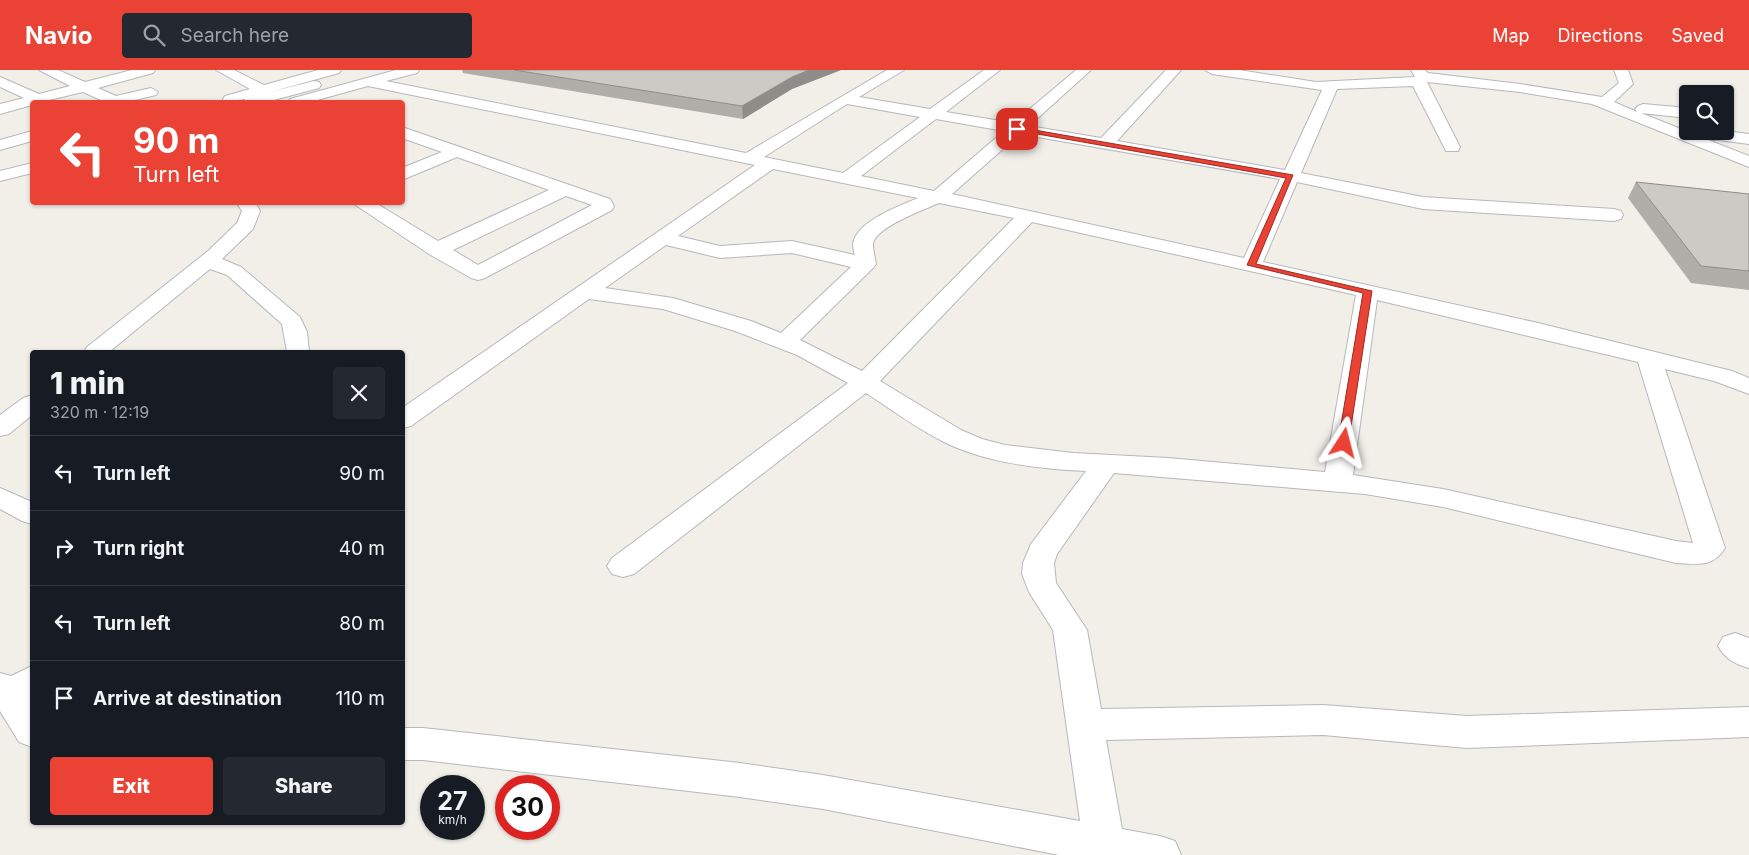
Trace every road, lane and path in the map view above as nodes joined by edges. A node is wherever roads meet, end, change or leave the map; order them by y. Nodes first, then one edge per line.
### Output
1 (46, 70) edge
2 (223, 70) edge
3 (334, 70) edge
4 (412, 70) edge
5 (897, 70) edge
6 (992, 70) edge
7 (1084, 70) edge
8 (1174, 70) edge
9 (1212, 70) edge
10 (1621, 70) edge
11 (143, 71) edge
12 (368, 76) edge
13 (1420, 76) edge
14 (0, 81) edge
15 (387, 86) junction
16 (1331, 86) junction
17 (84, 87) junction
18 (263, 90) junction
19 (150, 97) edge
20 (230, 99) dead end
21 (845, 99) junction
22 (39, 100) edge
23 (44, 100) edge
24 (108, 100) edge
25 (127, 100) edge
26 (260, 100) edge
27 (301, 100) edge
28 (355, 100) edge
29 (30, 103) edge
30 (1606, 104) junction
31 (0, 109) edge
32 (1679, 112) edge
33 (933, 114) junction
34 (30, 122) edge
35 (1668, 128) junction
36 (1017, 129) junction
37 (0, 130) edge
38 (1679, 130) edge
39 (405, 133) edge
40 (30, 137) edge
41 (1734, 137) edge
42 (1749, 139) edge
43 (1104, 144) junction
44 (0, 145) edge
45 (1452, 147) dead end
46 (457, 151) junction
47 (30, 152) edge
48 (0, 160) edge
49 (758, 162) junction
50 (1749, 162) edge
51 (30, 168) edge
52 (405, 174) edge
53 (0, 176) edge
54 (1291, 176) junction
55 (846, 179) junction
56 (564, 190) junction
57 (939, 196) junction
58 (247, 205) edge
59 (365, 205) edge
60 (1028, 215) junction
61 (1614, 215) dead end
62 (662, 238) junction
63 (436, 250) junction
64 (208, 261) junction
65 (866, 264) junction
66 (1251, 265) junction
67 (1368, 291) junction
68 (586, 292) junction
69 (785, 342) junction
70 (97, 350) edge
71 (298, 350) edge
72 (1649, 358) junction
73 (865, 382) junction
74 (1749, 387) edge
75 (30, 405) edge
76 (405, 418) edge
77 (0, 428) edge
78 (1106, 464) junction
79 (1338, 481) junction
80 (0, 497) edge
81 (30, 513) edge
82 (623, 566) dead end
83 (14, 688) edge
84 (1749, 722) edge
85 (1085, 725) junction
86 (30, 726) edge
87 (405, 744) edge
88 (1104, 844) junction
89 (1160, 855) edge

1 - 17 street
2 - 18 street
3 - 18 street
4 - 12 street
5 - 21 street
6 - 33 street
7 - 36 street
8 - 43 street
9 - 16 street
10 - 30 street
11 - 17 street
11 - 19 street
12 - 15 street
12 - 26 street
12 - 27 street
13 - 16 street
13 - 30 street
13 - 45 street
14 - 22 street
15 - 28 street
15 - 49 street
16 - 54 street
17 - 23 street
17 - 24 street
18 - 20 street
19 - 25 street
21 - 33 street
21 - 49 street
29 - 31 street
30 - 32 street
30 - 35 street
33 - 36 street
33 - 55 street
34 - 37 street
35 - 38 street
35 - 50 street
36 - 43 street
36 - 57 street
39 - 46 street
40 - 44 street
41 - 42 street
43 - 54 street
46 - 52 street
46 - 56 street
47 - 48 street
49 - 55 street
49 - 62 street
51 - 53 street
54 - 61 street
54 - 66 street
55 - 57 street
56 - 63 street
56 - 63 street
57 - 60 street
57 - 65 street
58 - 64 street
59 - 63 street
60 - 66 street
60 - 73 street
62 - 65 street
62 - 68 street
64 - 70 street
64 - 71 street
65 - 69 street
66 - 67 street
67 - 72 street
67 - 79 street
68 - 69 street
68 - 76 street
69 - 73 street
72 - 74 street
72 - 79 street
73 - 78 street
73 - 82 street
75 - 77 street
78 - 79 street
78 - 85 street
80 - 81 street
83 - 86 street
84 - 85 street
85 - 88 street
87 - 88 street
88 - 89 street

